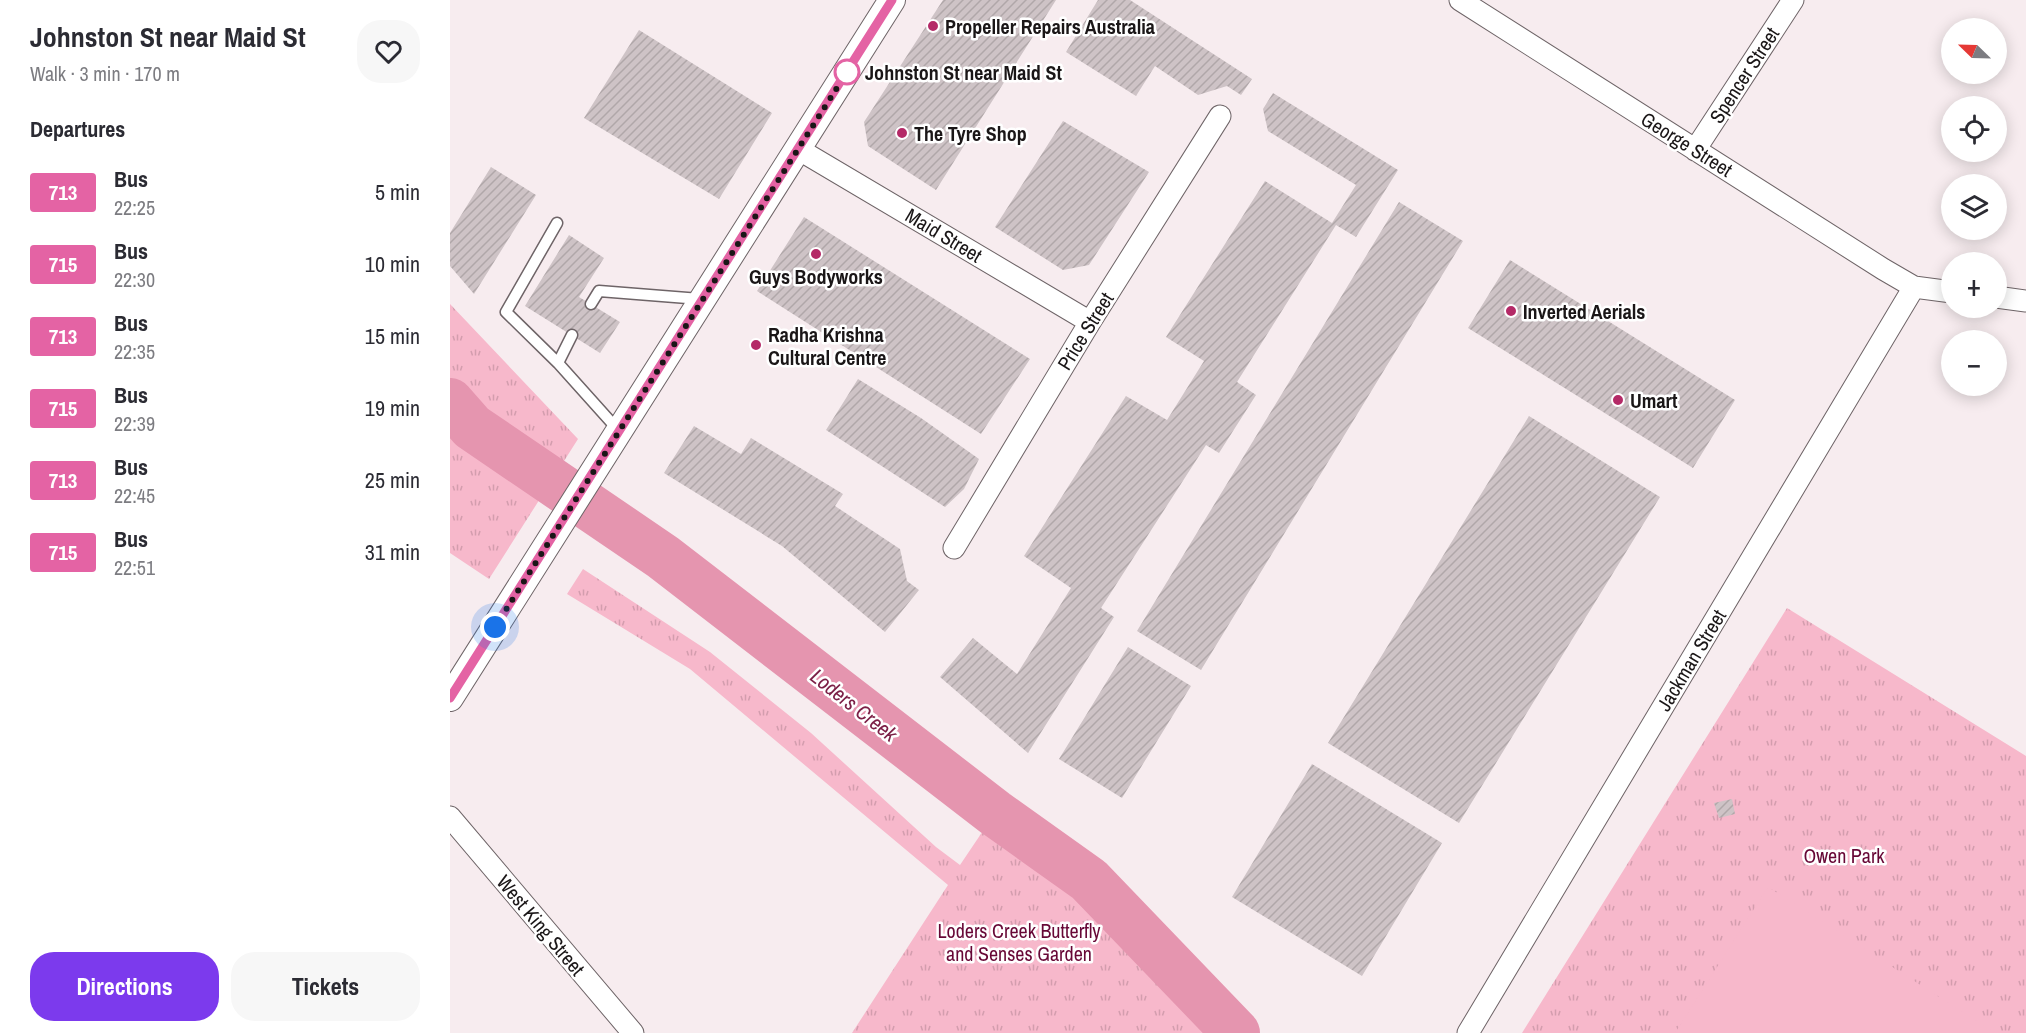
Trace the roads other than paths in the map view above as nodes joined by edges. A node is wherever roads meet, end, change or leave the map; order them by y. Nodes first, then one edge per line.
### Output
1 (892, 0) edge
2 (1460, 0) edge
3 (1793, 0) edge
4 (1220, 116) dead end
5 (798, 149) junction
6 (1695, 150) junction
7 (557, 223) dead end
8 (1914, 287) junction
9 (1941, 291) edge
10 (2007, 298) edge
11 (703, 299) junction
12 (2026, 301) edge
13 (591, 304) dead end
14 (1090, 322) junction
15 (572, 335) dead end
16 (558, 363) junction
17 (620, 431) junction
18 (954, 548) dead end
19 (450, 698) edge
20 (450, 817) edge
21 (633, 1033) edge
22 (1468, 1033) edge

1 - 5 street
2 - 6 street, George Street
3 - 6 street, Spencer Street
4 - 14 street, Price Street
5 - 11 street
5 - 14 street, Maid Street
6 - 8 street, George Street
7 - 16 lane
8 - 9 street
8 - 22 street, Jackman Street
10 - 12 street
11 - 13 lane
11 - 17 street
14 - 18 street, Price Street
15 - 16 lane
16 - 17 lane
17 - 19 street
20 - 21 street, West King Street

